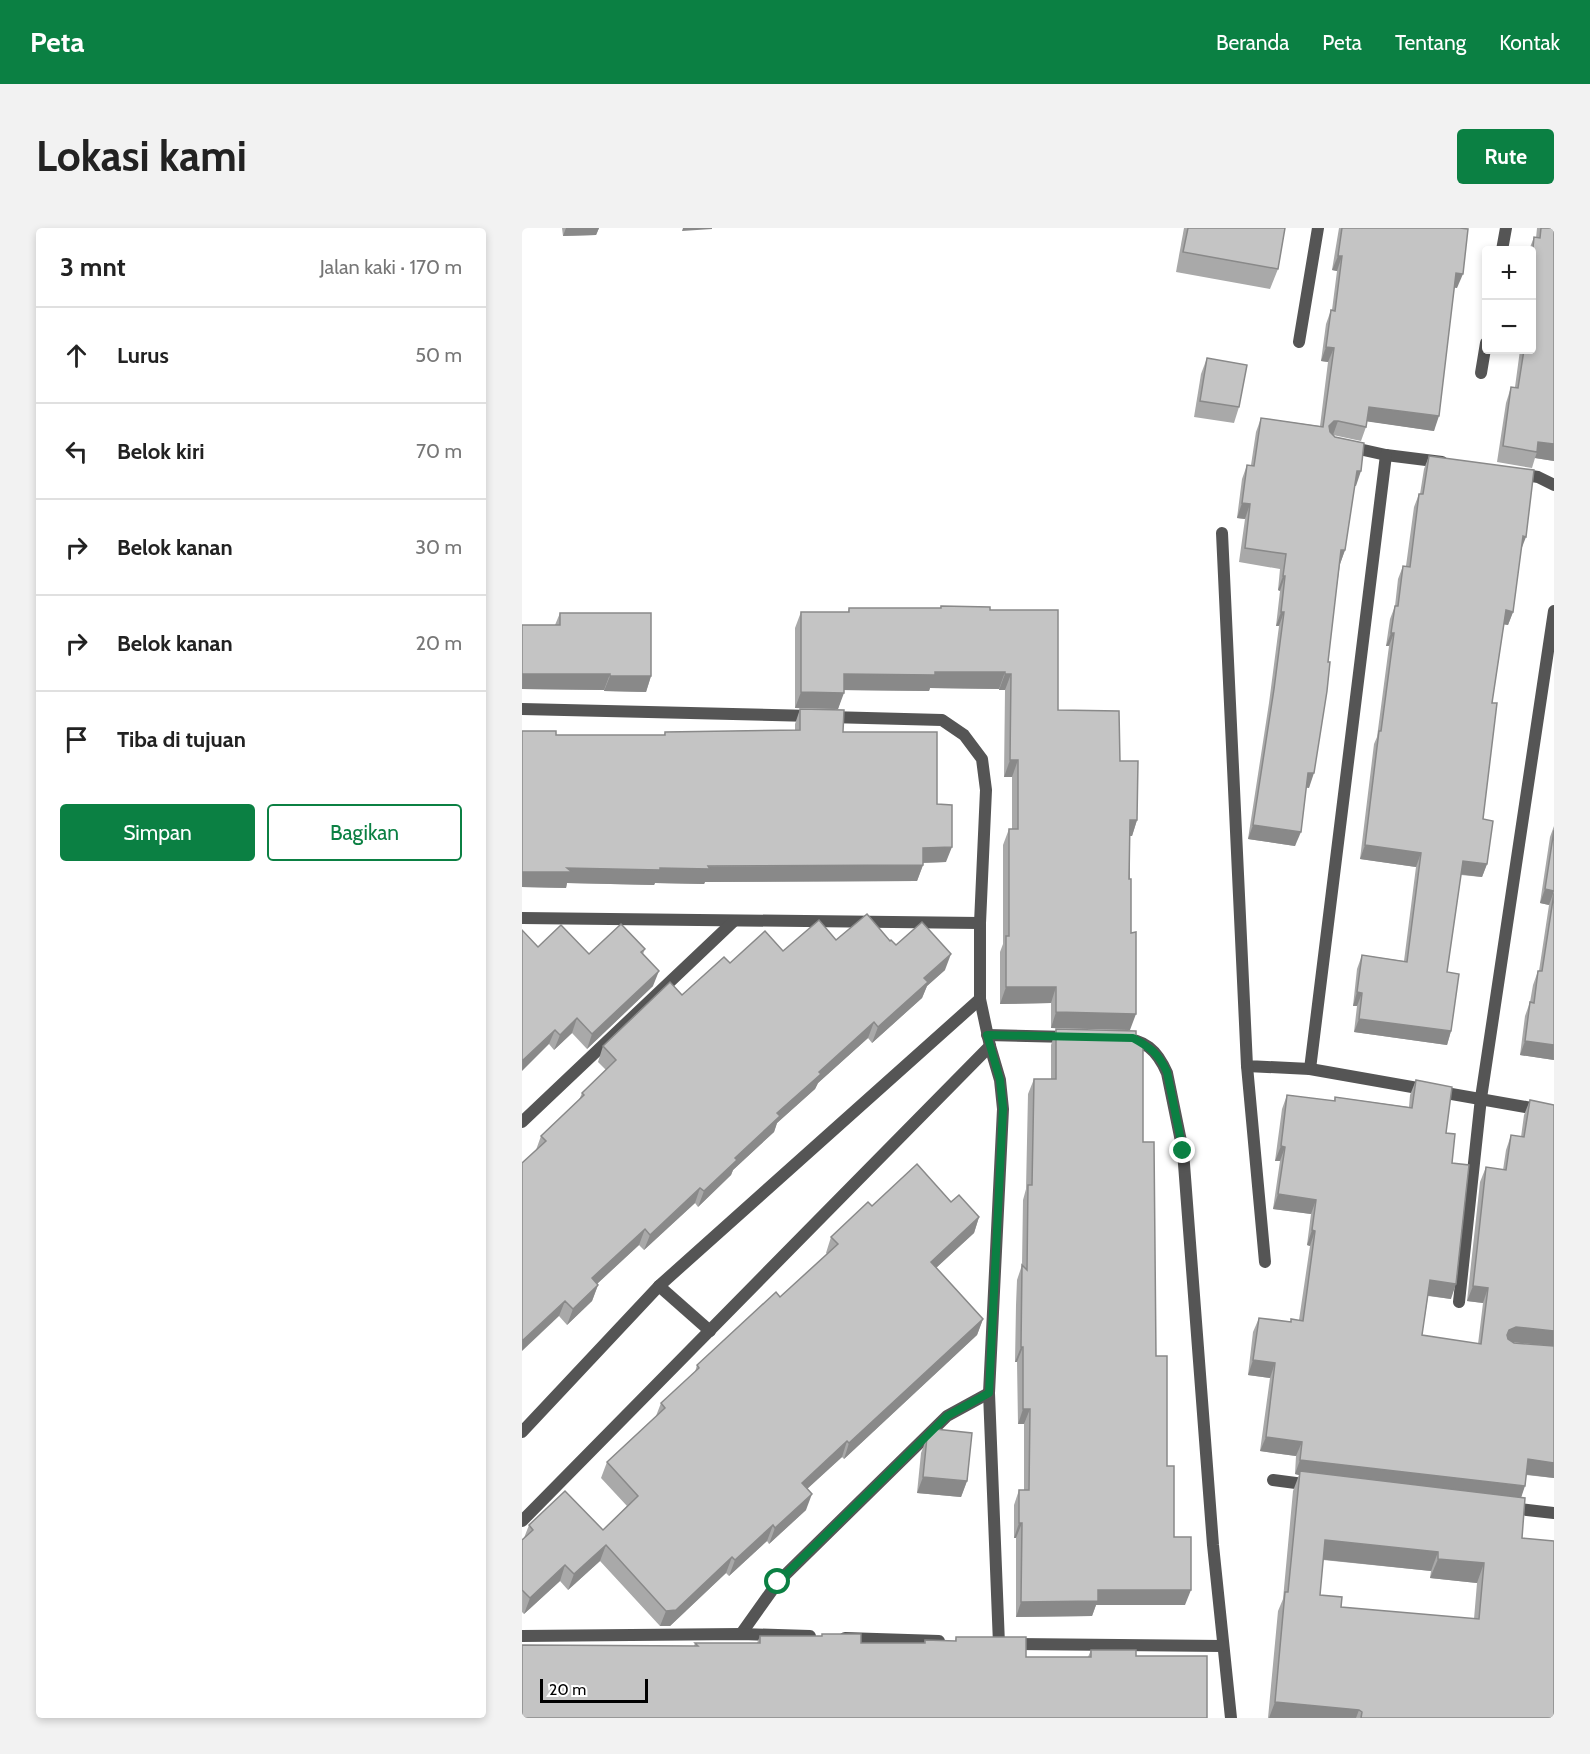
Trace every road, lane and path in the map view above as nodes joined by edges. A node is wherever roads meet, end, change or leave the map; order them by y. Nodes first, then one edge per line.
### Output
1 (1318, 228) edge
2 (1506, 228) edge
3 (1504, 246) edge
4 (1299, 342) dead end
5 (1484, 354) edge
6 (1481, 372) dead end
7 (1343, 446) edge
8 (1386, 455) junction
9 (1452, 463) edge
10 (1506, 471) edge
11 (1554, 485) edge
12 (1222, 533) dead end
13 (1554, 611) edge
14 (522, 709) edge
15 (522, 918) edge
16 (734, 921) junction
17 (980, 923) junction
18 (980, 999) junction
19 (1077, 1037) edge
20 (1111, 1038) edge
21 (989, 1040) junction
22 (1247, 1066) junction
23 (1310, 1069) junction
24 (1480, 1098) junction
25 (1554, 1112) edge
26 (522, 1122) edge
27 (1265, 1262) dead end
28 (659, 1286) junction
29 (1459, 1302) dead end
30 (710, 1331) junction
31 (989, 1393) junction
32 (522, 1432) edge
33 (1273, 1480) dead end
34 (1320, 1486) edge
35 (1495, 1506) edge
36 (1554, 1513) edge
37 (522, 1521) edge
38 (741, 1634) junction
39 (522, 1636) edge
40 (952, 1642) edge
41 (1222, 1646) junction
42 (1231, 1718) edge

1 - 4 street
2 - 3 street
5 - 6 street
7 - 8 street
8 - 9 street
8 - 23 street
10 - 11 street
12 - 22 street
13 - 24 street
14 - 17 street
15 - 16 street
16 - 17 street
16 - 26 street
17 - 18 street
18 - 21 street
18 - 28 street
19 - 21 street
20 - 41 street
21 - 30 street
21 - 31 street
22 - 23 street
22 - 27 street
23 - 24 street
24 - 25 street
24 - 29 street
28 - 30 street
28 - 32 street
30 - 37 street
31 - 38 street
31 - 41 street
33 - 34 street
35 - 36 street
38 - 39 street
38 - 40 street
41 - 42 street

